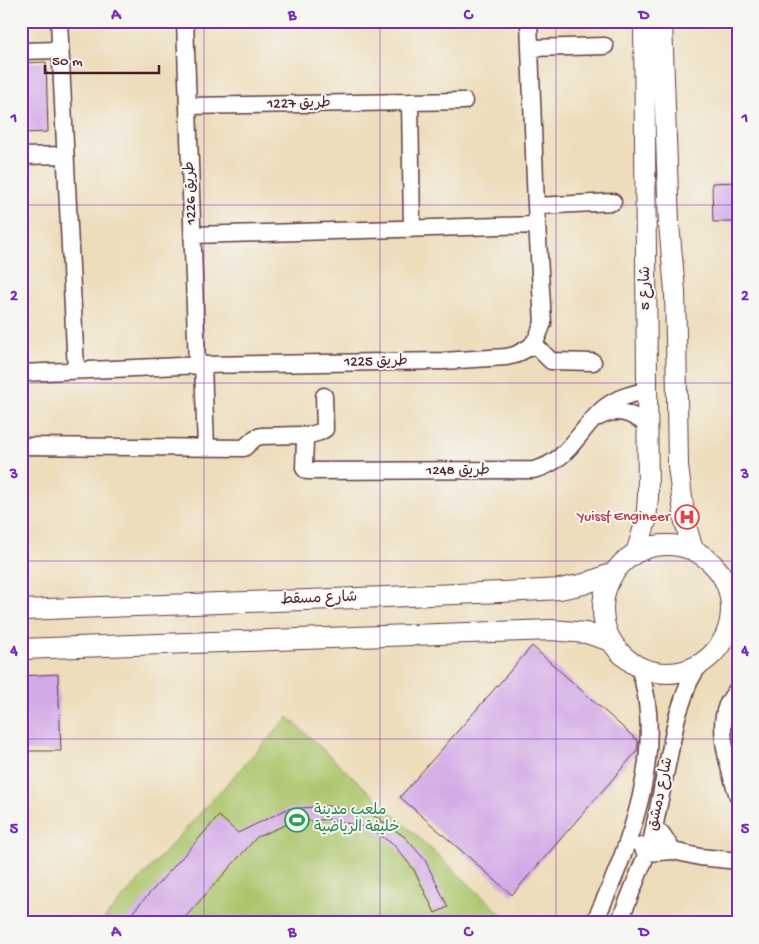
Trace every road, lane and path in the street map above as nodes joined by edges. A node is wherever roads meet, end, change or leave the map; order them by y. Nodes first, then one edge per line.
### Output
1 (58, 21) edge
2 (185, 21) edge
3 (529, 21) edge
4 (644, 21) edge
5 (662, 21) edge
6 (605, 46) dead end
7 (530, 48) junction
8 (59, 50) junction
9 (21, 51) edge
10 (464, 101) dead end
11 (410, 102) junction
12 (188, 106) junction
13 (65, 155) junction
14 (21, 156) edge
15 (613, 202) dead end
16 (536, 206) junction
17 (537, 225) junction
18 (412, 230) junction
19 (193, 235) junction
20 (533, 344) junction
21 (593, 362) dead end
22 (200, 365) junction
23 (76, 370) junction
24 (21, 373) edge
25 (647, 390) junction
26 (324, 396) dead end
27 (590, 422) junction
28 (646, 424) junction
29 (303, 437) junction
30 (21, 446) edge
31 (206, 448) junction
32 (678, 466) junction
33 (693, 550) junction
34 (636, 553) junction
35 (614, 573) junction
36 (728, 575) edge
37 (21, 610) edge
38 (731, 636) edge
39 (612, 641) junction
40 (21, 649) edge
41 (699, 665) junction
42 (639, 667) junction
43 (738, 688) edge
44 (738, 796) edge
45 (637, 812) junction
46 (654, 828) junction
47 (673, 852) junction
48 (646, 853) junction
49 (736, 860) edge
50 (594, 923) edge
51 (619, 923) edge

1 - 8 street
2 - 12 street, طريق 1226
3 - 7 street
4 - 25 street, شارع 5
5 - 32 street, شارع 5
6 - 7 street
7 - 16 street
8 - 9 street
8 - 13 street
10 - 11 street, طريق 1227
11 - 12 street, طريق 1227
11 - 18 street
12 - 19 street, طريق 1226
13 - 14 street
13 - 23 street
15 - 16 street
16 - 17 street
17 - 18 street
17 - 20 street
18 - 19 street
19 - 22 street, طريق 1226
20 - 21 street
20 - 22 street, طريق 1225
22 - 23 street, طريق 1225
22 - 31 street, طريق 1226
23 - 24 street, طريق 1225
25 - 27 street, طريق 1248
25 - 28 street, شارع 5
25 - 32 street
26 - 29 street
27 - 28 street, طريق 1248
27 - 29 street, طريق 1248
28 - 34 street, شارع 5
29 - 31 street
30 - 31 street
32 - 33 street, شارع 5
33 - 34 street
33 - 36 street
34 - 35 street
35 - 37 street, شارع مسقط
35 - 39 street
36 - 38 street
38 - 41 street
39 - 40 street
39 - 42 street
41 - 42 street
41 - 46 street, شارع دمشق
42 - 45 street, شارع دمشق
43 - 44 street
45 - 48 street
45 - 50 street, شارع دمشق
46 - 47 street
46 - 48 street, شارع دمشق
47 - 48 street
47 - 49 street
48 - 51 street, شارع دمشق

